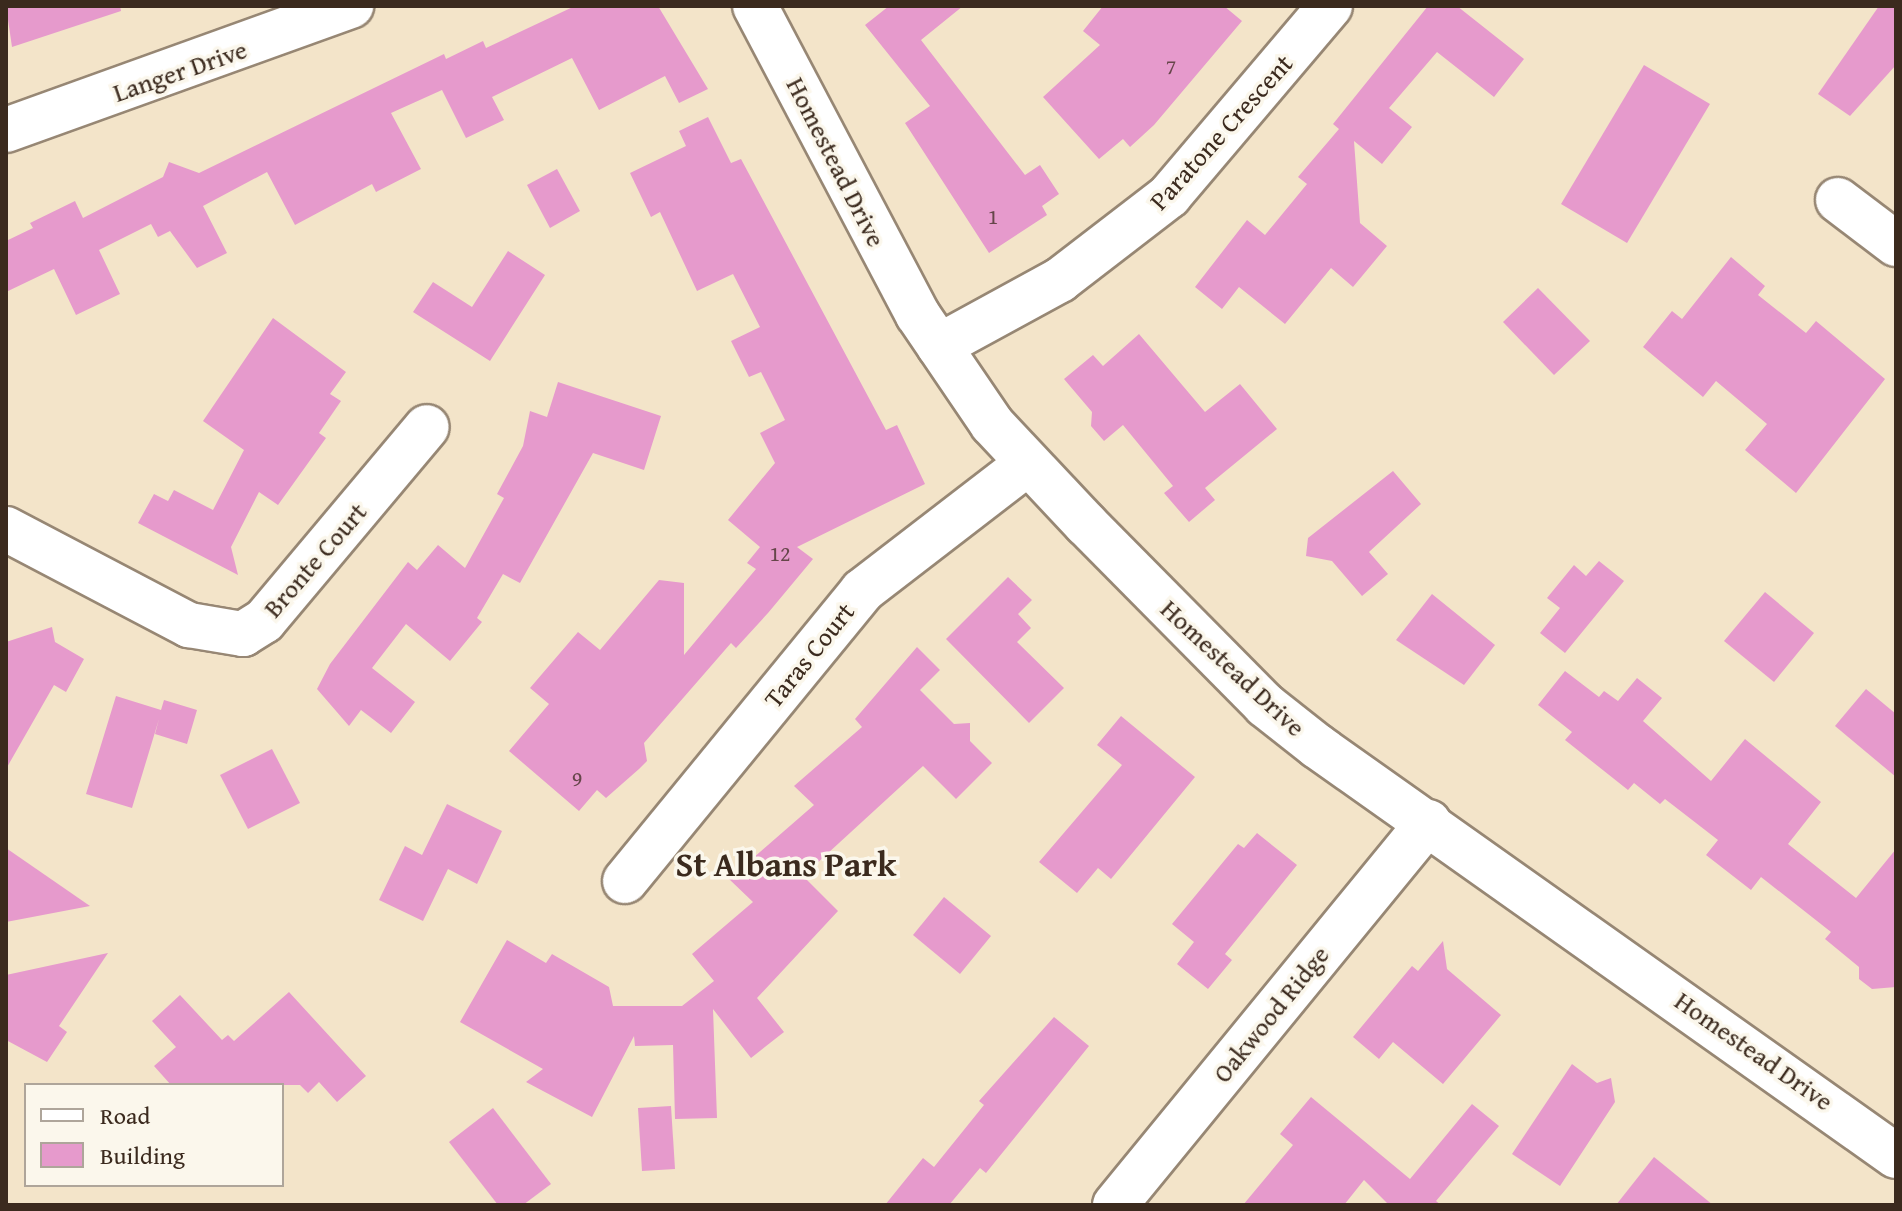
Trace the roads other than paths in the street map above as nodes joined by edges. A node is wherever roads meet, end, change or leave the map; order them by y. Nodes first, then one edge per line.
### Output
1 (351, 6) edge
2 (755, 6) edge
3 (1330, 6) edge
4 (6, 130) edge
5 (1838, 200) dead end
6 (1896, 243) edge
7 (939, 346) junction
8 (427, 427) dead end
9 (1027, 464) junction
10 (6, 529) edge
11 (1428, 822) junction
12 (625, 881) dead end
13 (1896, 1156) edge
14 (1115, 1205) edge

1 - 4 street, Langer Drive
2 - 7 street, Homestead Drive
3 - 7 street, Paratone Crescent
5 - 6 street
7 - 9 street, Homestead Drive
8 - 10 street, Bronte Court
9 - 11 street, Homestead Drive
9 - 12 street, Taras Court
11 - 13 street, Homestead Drive
11 - 14 street, Oakwood Ridge

